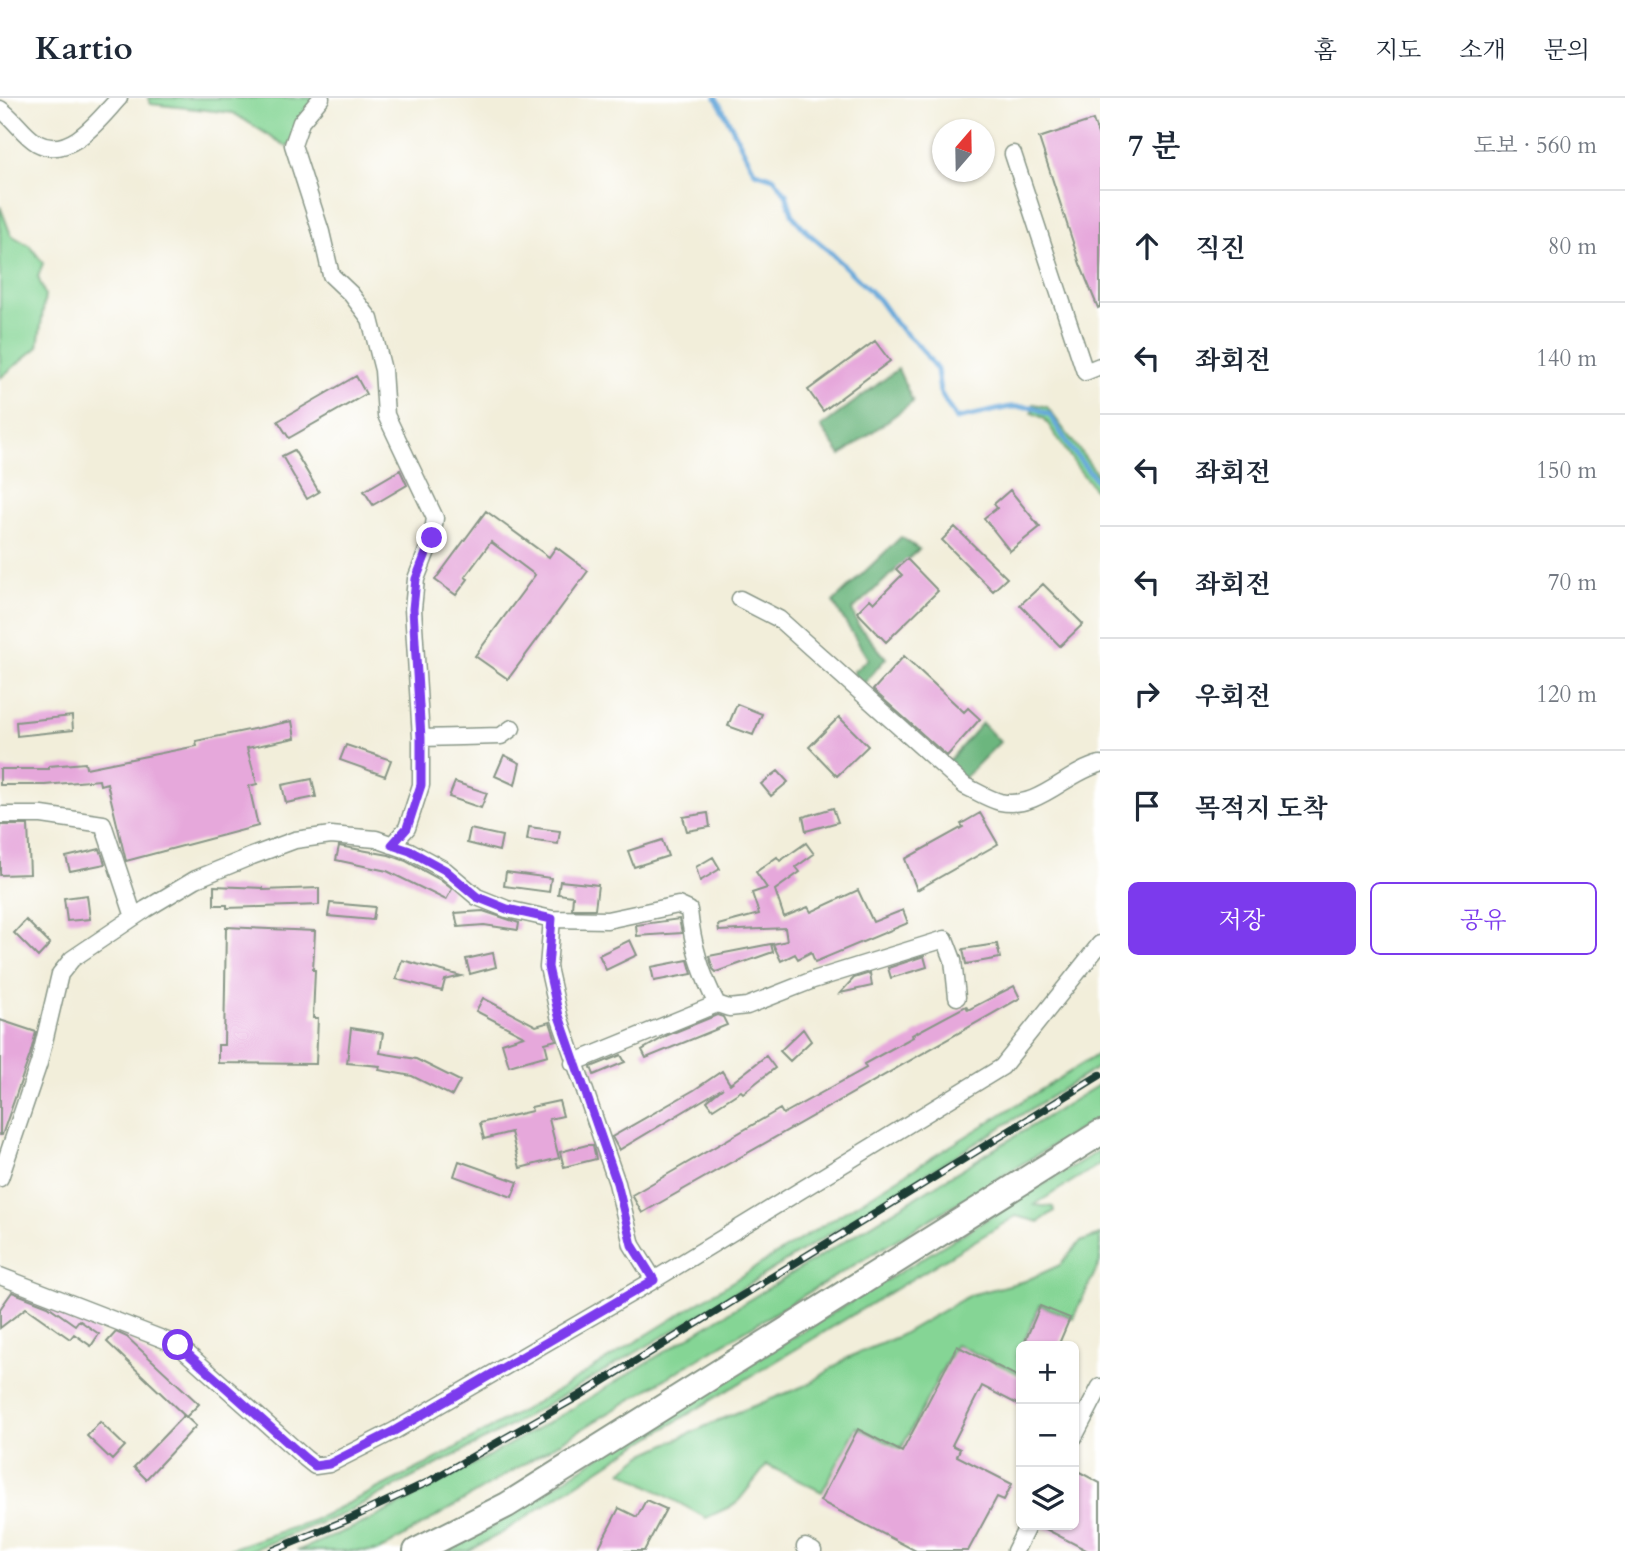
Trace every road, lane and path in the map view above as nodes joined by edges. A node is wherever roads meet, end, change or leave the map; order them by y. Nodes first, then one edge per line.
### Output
1 (119, 98) edge
2 (321, 98) edge
3 (0, 109) edge
4 (1013, 154) dead end
5 (1100, 366) edge
6 (740, 599) dead end
7 (512, 727) dead end
8 (421, 738) junction
9 (1100, 764) edge
10 (0, 815) edge
11 (392, 845) junction
12 (134, 917) junction
13 (552, 919) junction
14 (1100, 944) edge
15 (957, 997) dead end
16 (717, 1004) junction
17 (573, 1063) junction
18 (1100, 1133) edge
19 (0, 1178) edge
20 (0, 1276) edge
21 (654, 1280) junction
22 (1100, 1387) edge
23 (1079, 1427) edge
24 (1025, 1530) edge
25 (415, 1551) edge
26 (1014, 1551) edge

1 - 3 street
2 - 8 street
4 - 5 street
6 - 9 street
7 - 8 street
8 - 11 street
10 - 12 street
11 - 12 street
11 - 13 street
12 - 19 street
13 - 16 street
13 - 17 street
14 - 21 street
15 - 16 street
16 - 17 street
17 - 21 street
18 - 25 main road
20 - 21 street
22 - 23 street
24 - 26 street

